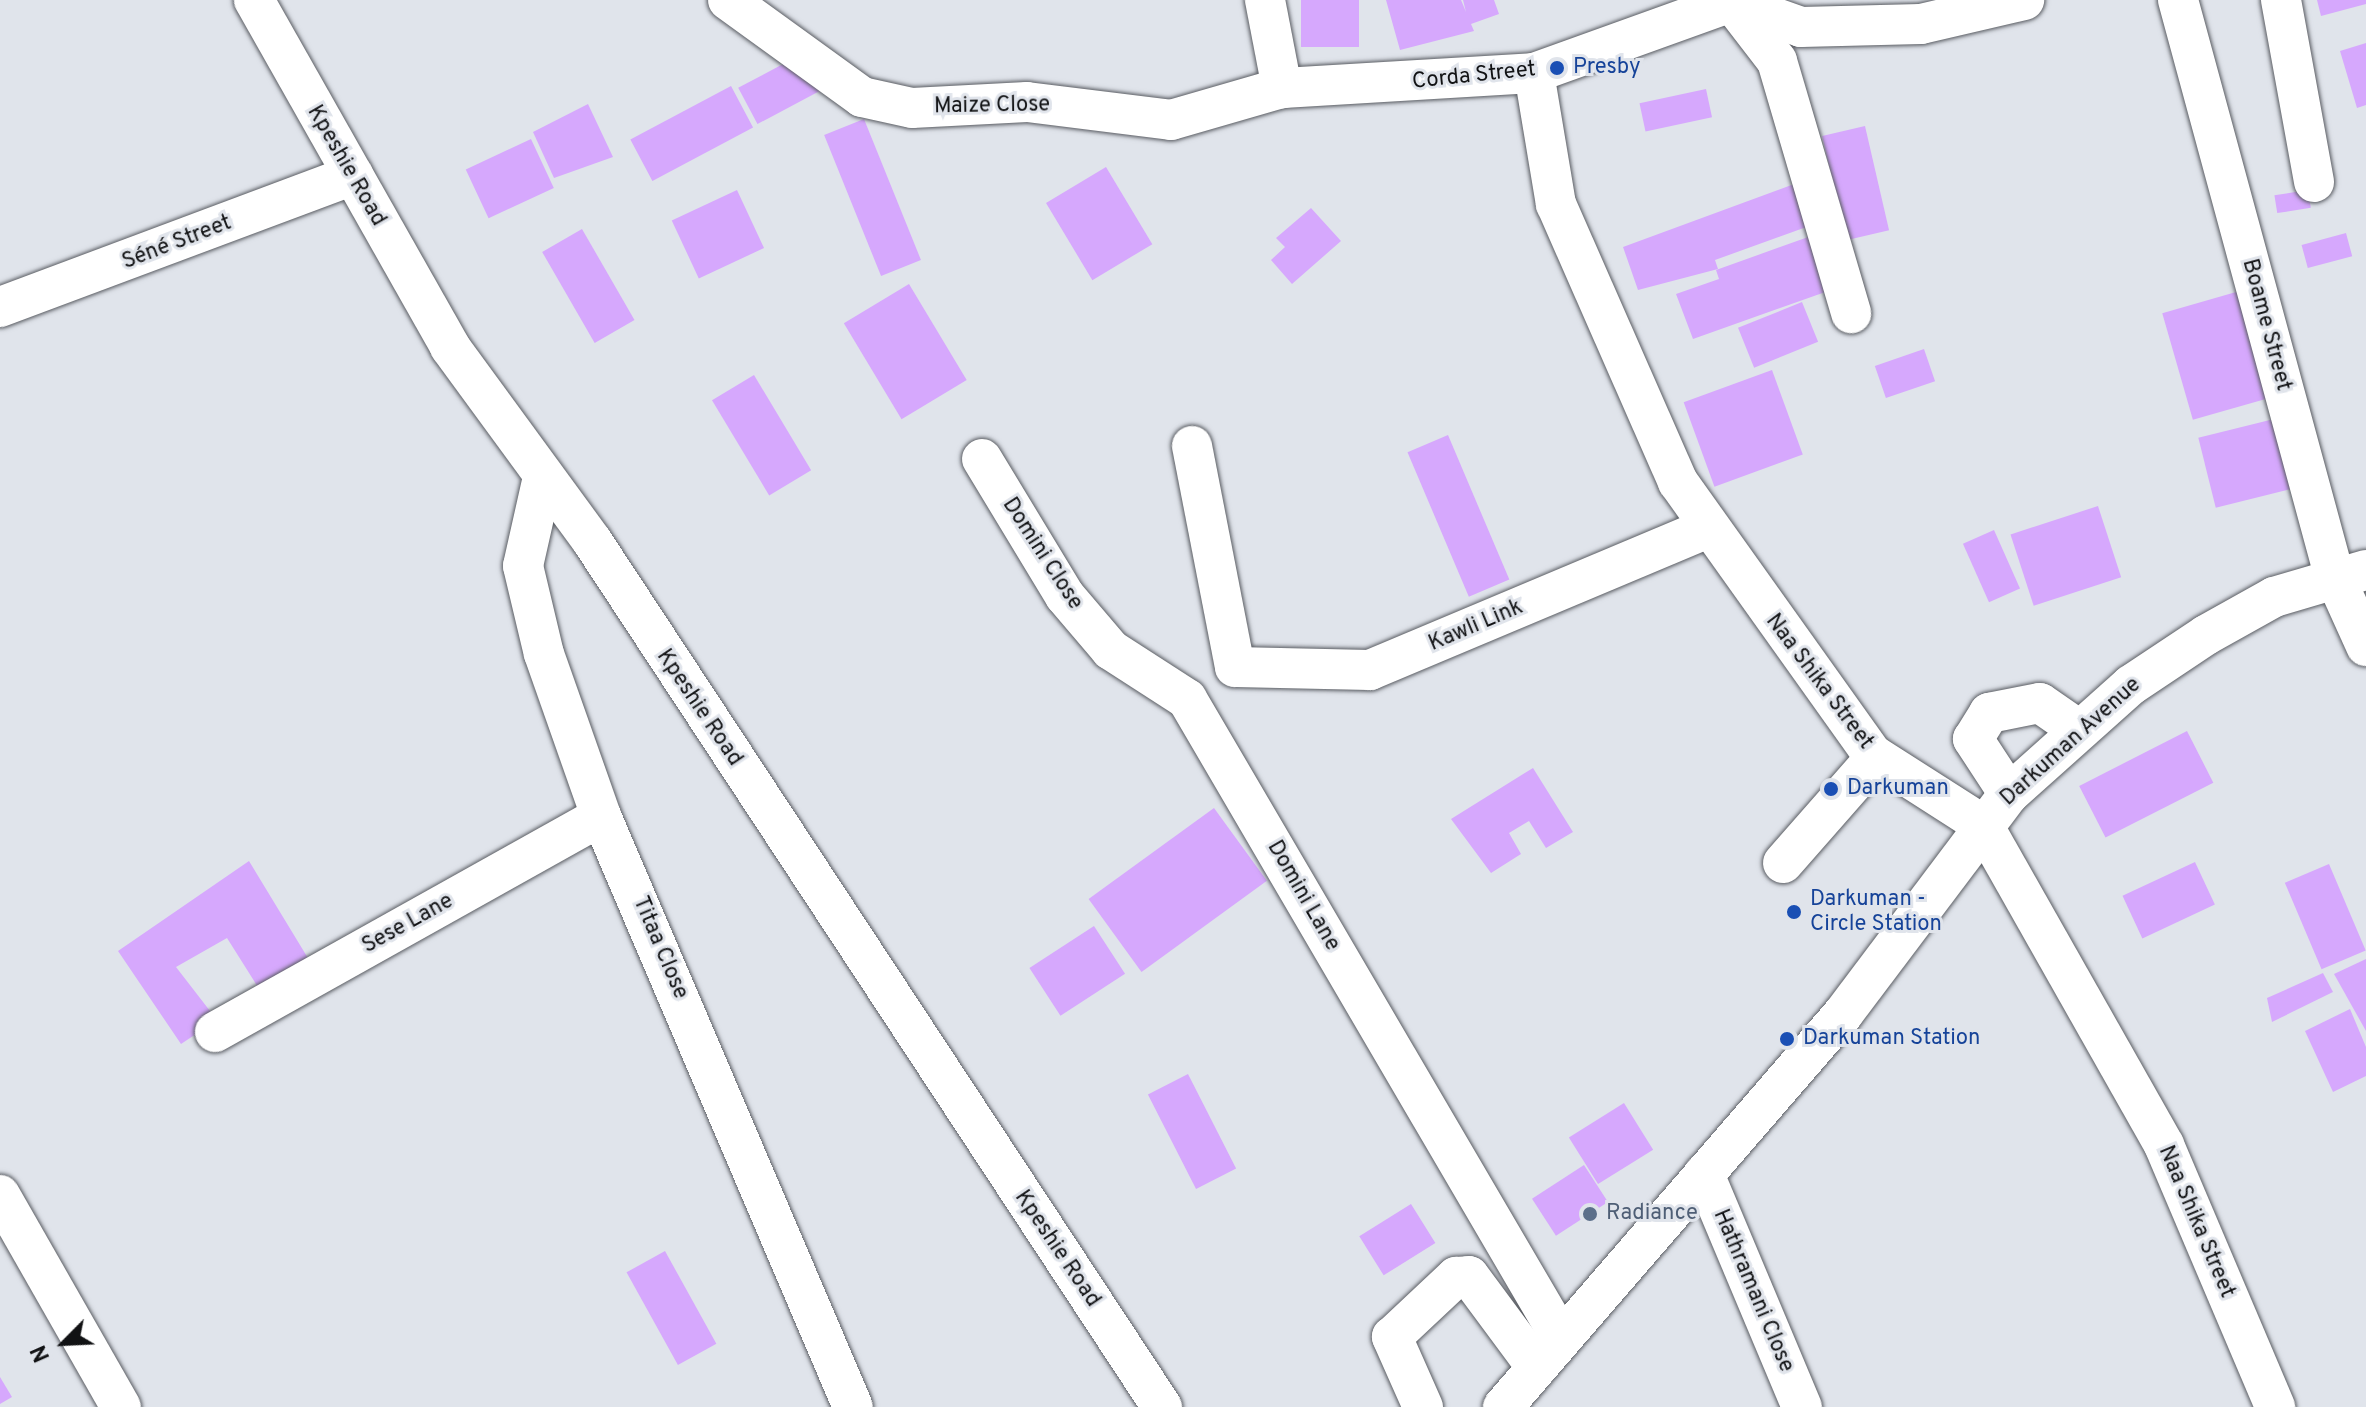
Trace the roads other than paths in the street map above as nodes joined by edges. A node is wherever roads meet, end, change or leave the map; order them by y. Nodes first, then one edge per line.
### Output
1 (254, 0) edge
2 (728, 0) edge
3 (1265, 0) edge
4 (2024, 0) edge
5 (2178, 0) edge
6 (2281, 0) edge
7 (1731, 1) edge
8 (1534, 73) junction
9 (1282, 88) junction
10 (353, 175) junction
11 (2314, 182) dead end
12 (0, 307) edge
13 (1851, 313) dead end
14 (1192, 446) dead end
15 (982, 459) dead end
16 (543, 477) junction
17 (1706, 529) junction
18 (2350, 572) edge
19 (2366, 646) edge
20 (1235, 667) junction
21 (1187, 699) junction
22 (2079, 730) junction
23 (1876, 757) junction
24 (2009, 794) junction
25 (601, 816) junction
26 (1983, 825) junction
27 (1783, 863) dead end
28 (215, 1032) dead end
29 (1704, 1174) junction
30 (0, 1195) edge
31 (1561, 1338) junction
32 (1537, 1368) junction
33 (121, 1407) edge
34 (853, 1407) edge
35 (1162, 1407) edge
36 (1423, 1407) edge
37 (1503, 1407) edge
38 (1802, 1407) edge
39 (2275, 1407) edge

1 - 10 street, Kpeshie Road
2 - 9 street, Maize Close
3 - 9 street
4 - 7 street
5 - 18 street, Boame Street
6 - 11 street
7 - 8 street, Corda Street
7 - 13 street
8 - 9 street, Corda Street
8 - 17 street, Naa Shika Street
10 - 12 street, Séné Street
10 - 16 street, Kpeshie Road
14 - 20 street
15 - 21 street, Domini Close
16 - 25 street, Titaa Close
16 - 35 street, Kpeshie Road
17 - 20 street, Kawli Link
17 - 23 street, Naa Shika Street
18 - 19 street, Boame Street
18 - 22 street, Darkuman Avenue
20 - 21 street
21 - 31 street, Domini Lane
22 - 24 street, Darkuman Avenue
22 - 24 street
23 - 26 street, Naa Shika Street
23 - 27 street
24 - 26 street, Darkuman Avenue
25 - 28 street, Sese Lane
25 - 34 street, Titaa Close
26 - 29 street, Darkuman Avenue
26 - 39 street, Naa Shika Street
29 - 31 street, Darkuman Avenue
29 - 38 street, Hathramani Close
30 - 33 street
31 - 32 street, Darkuman Avenue
32 - 36 street
32 - 37 street, Darkuman Avenue

